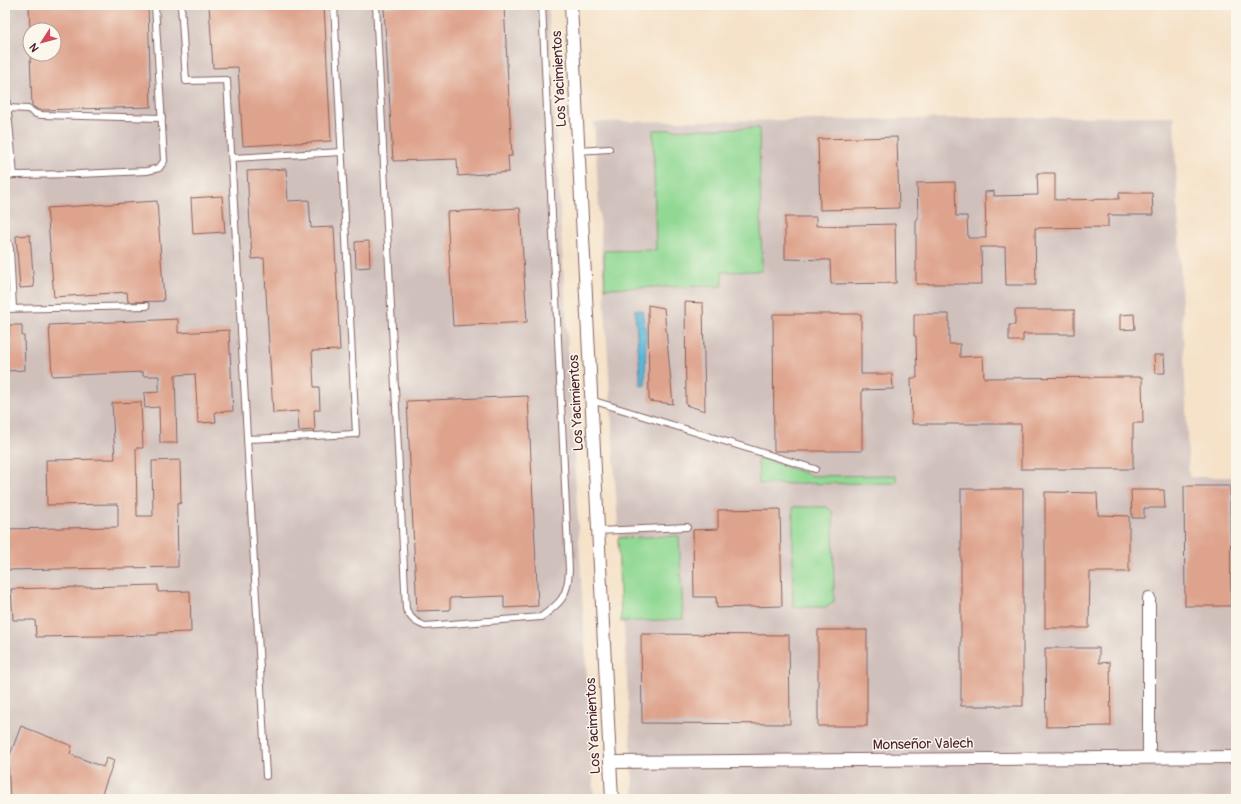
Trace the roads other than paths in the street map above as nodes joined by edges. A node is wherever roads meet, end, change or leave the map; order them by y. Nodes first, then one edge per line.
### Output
1 (155, 5) edge
2 (181, 5) edge
3 (334, 5) edge
4 (376, 5) edge
5 (542, 5) edge
6 (571, 5) edge
7 (5, 82) edge
8 (7, 108) junction
9 (162, 118) junction
10 (609, 149) dead end
11 (578, 151) junction
12 (342, 152) junction
13 (232, 158) junction
14 (5, 176) edge
15 (14, 176) junction
16 (5, 243) edge
17 (146, 306) dead end
18 (13, 308) junction
19 (5, 309) edge
20 (591, 400) junction
21 (247, 439) junction
22 (815, 469) dead end
23 (687, 527) dead end
24 (598, 531) junction
25 (1149, 598) dead end
26 (1149, 757) junction
27 (1236, 757) edge
28 (610, 762) junction
29 (266, 776) dead end
30 (612, 799) edge

1 - 9 lane
2 - 13 lane
3 - 12 lane
4 - 5 lane
6 - 11 street, Los Yacimientos
7 - 8 lane
8 - 9 lane
8 - 15 lane
9 - 15 lane
10 - 11 lane
11 - 20 street, Los Yacimientos
12 - 13 lane
12 - 21 lane
13 - 21 lane
14 - 15 lane
16 - 18 lane
17 - 18 lane
18 - 19 lane
20 - 22 lane
20 - 24 street, Los Yacimientos
21 - 29 lane
23 - 24 lane
24 - 28 street, Los Yacimientos
25 - 26 street
26 - 27 street, Monseñor Valech
26 - 28 street, Monseñor Valech
28 - 30 street, Los Yacimientos

